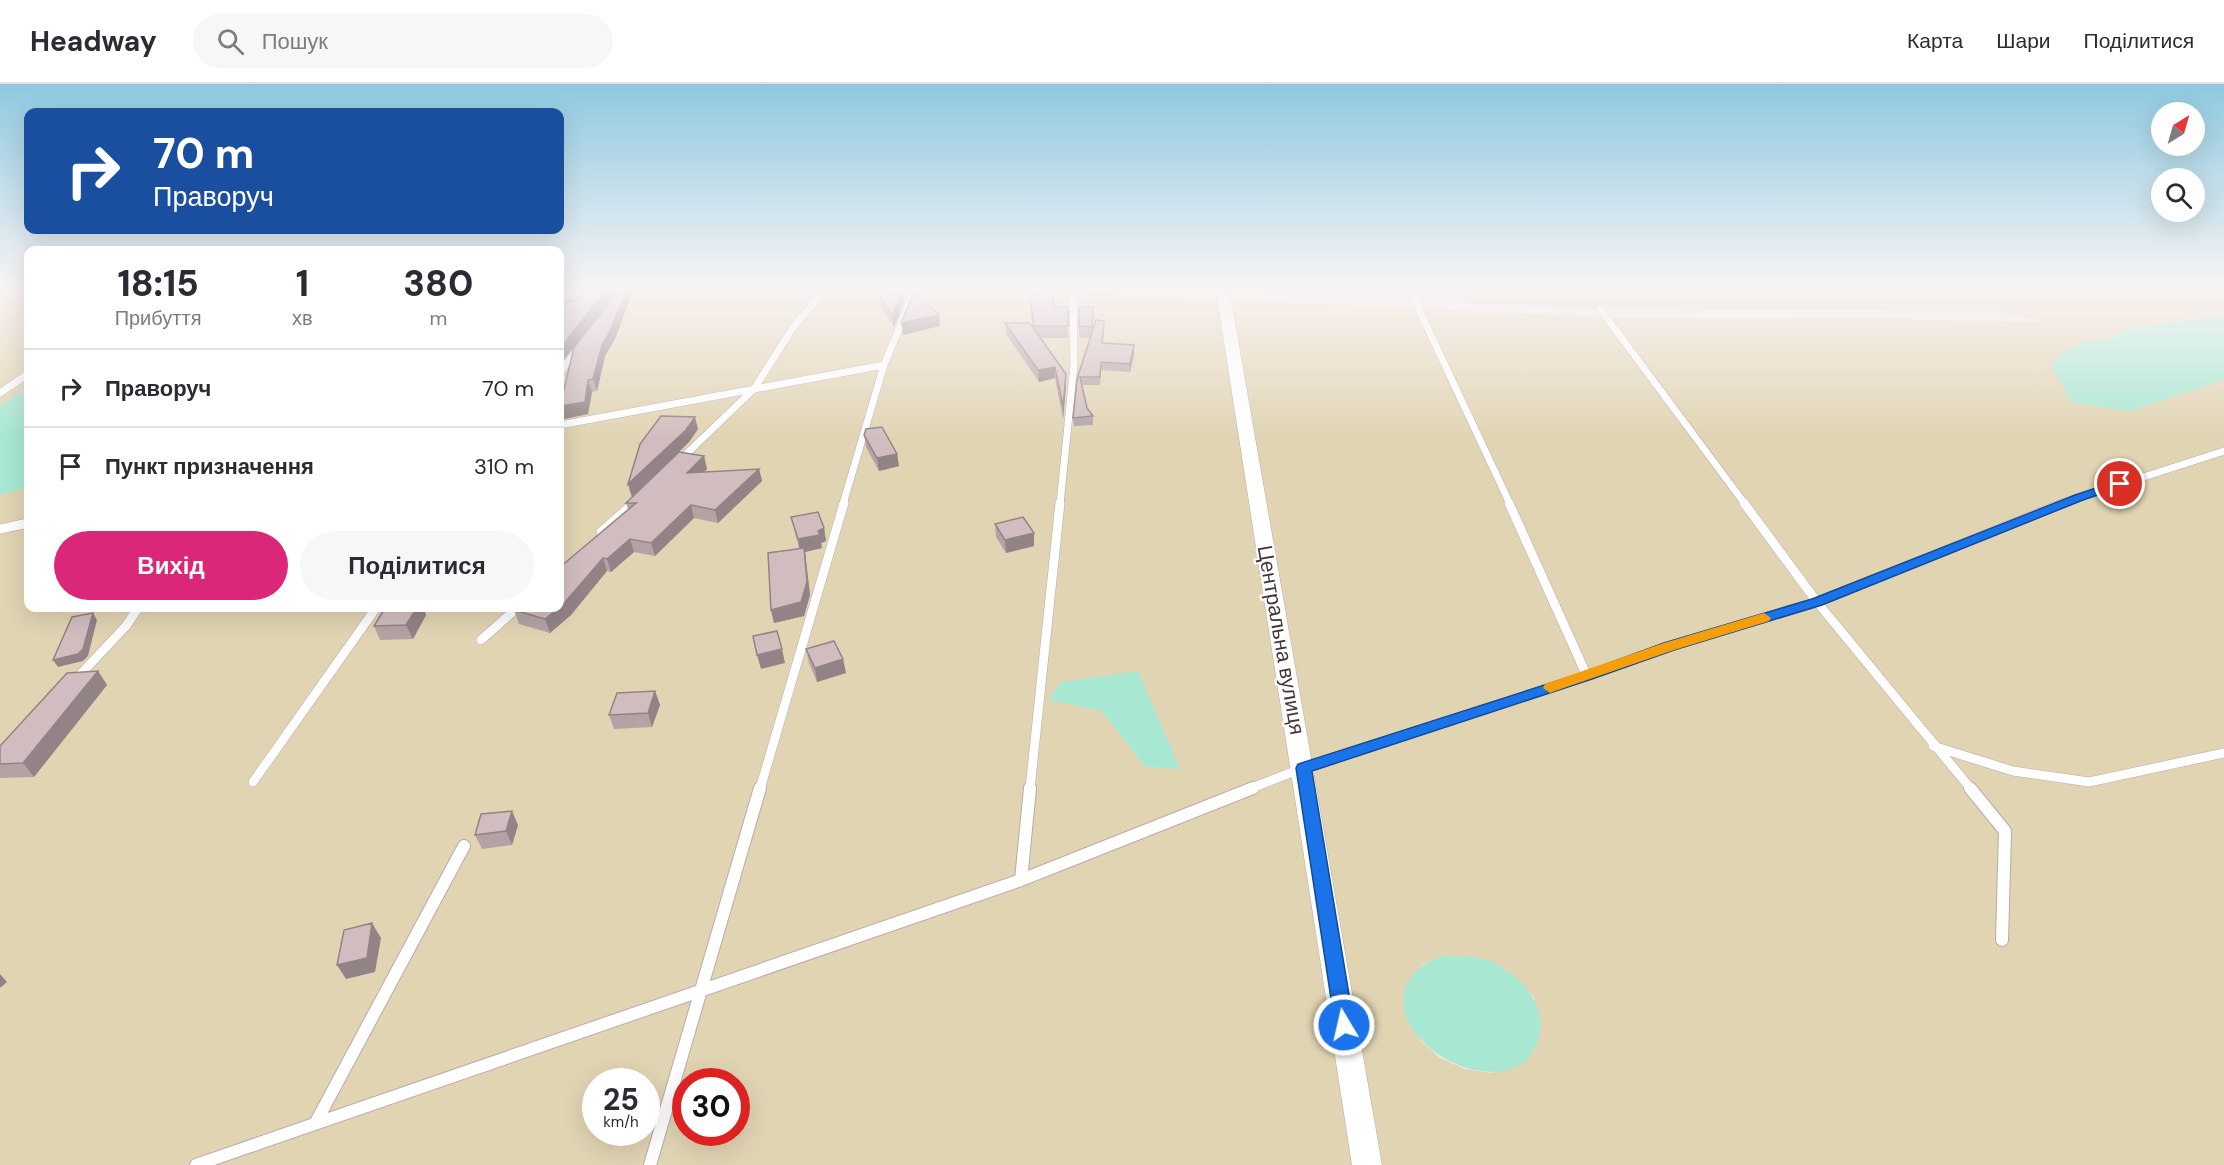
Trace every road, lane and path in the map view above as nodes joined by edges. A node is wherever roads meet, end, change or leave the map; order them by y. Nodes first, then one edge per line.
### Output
1 (786, 338) edge
2 (895, 338) edge
3 (1074, 338) edge
4 (1230, 338) edge
5 (1433, 338) edge
6 (1622, 338) edge
7 (582, 344) edge
8 (884, 365) junction
9 (564, 367) edge
10 (24, 377) edge
11 (754, 389) junction
12 (0, 393) edge
13 (564, 424) edge
14 (2224, 451) edge
15 (672, 467) edge
16 (639, 498) edge
17 (24, 524) edge
18 (0, 529) edge
19 (595, 538) edge
20 (1817, 602) junction
21 (135, 612) edge
22 (373, 612) edge
23 (512, 612) edge
24 (481, 640) dead end
25 (1587, 676) junction
26 (71, 684) edge
27 (1933, 746) junction
28 (2224, 753) edge
29 (1303, 768) junction
30 (253, 782) dead end
31 (464, 846) dead end
32 (1021, 880) junction
33 (2002, 940) dead end
34 (702, 990) junction
35 (316, 1122) junction
36 (196, 1165) edge
37 (650, 1165) edge
38 (1367, 1165) edge

1 - 11 lane
2 - 8 lane
3 - 32 lane
4 - 29 street, Центральна вулиця
5 - 25 lane
6 - 20 lane
7 - 9 lane
8 - 11 lane
8 - 34 lane
10 - 12 lane
11 - 13 lane
11 - 15 lane
14 - 20 lane
16 - 19 lane
17 - 18 lane
20 - 25 lane
20 - 27 lane
21 - 26 lane
22 - 30 lane
23 - 24 lane
25 - 29 lane
27 - 28 lane
27 - 33 lane
29 - 32 lane
29 - 38 street, Центральна вулиця
31 - 35 lane
32 - 34 lane
34 - 35 lane
34 - 37 lane
35 - 36 lane

